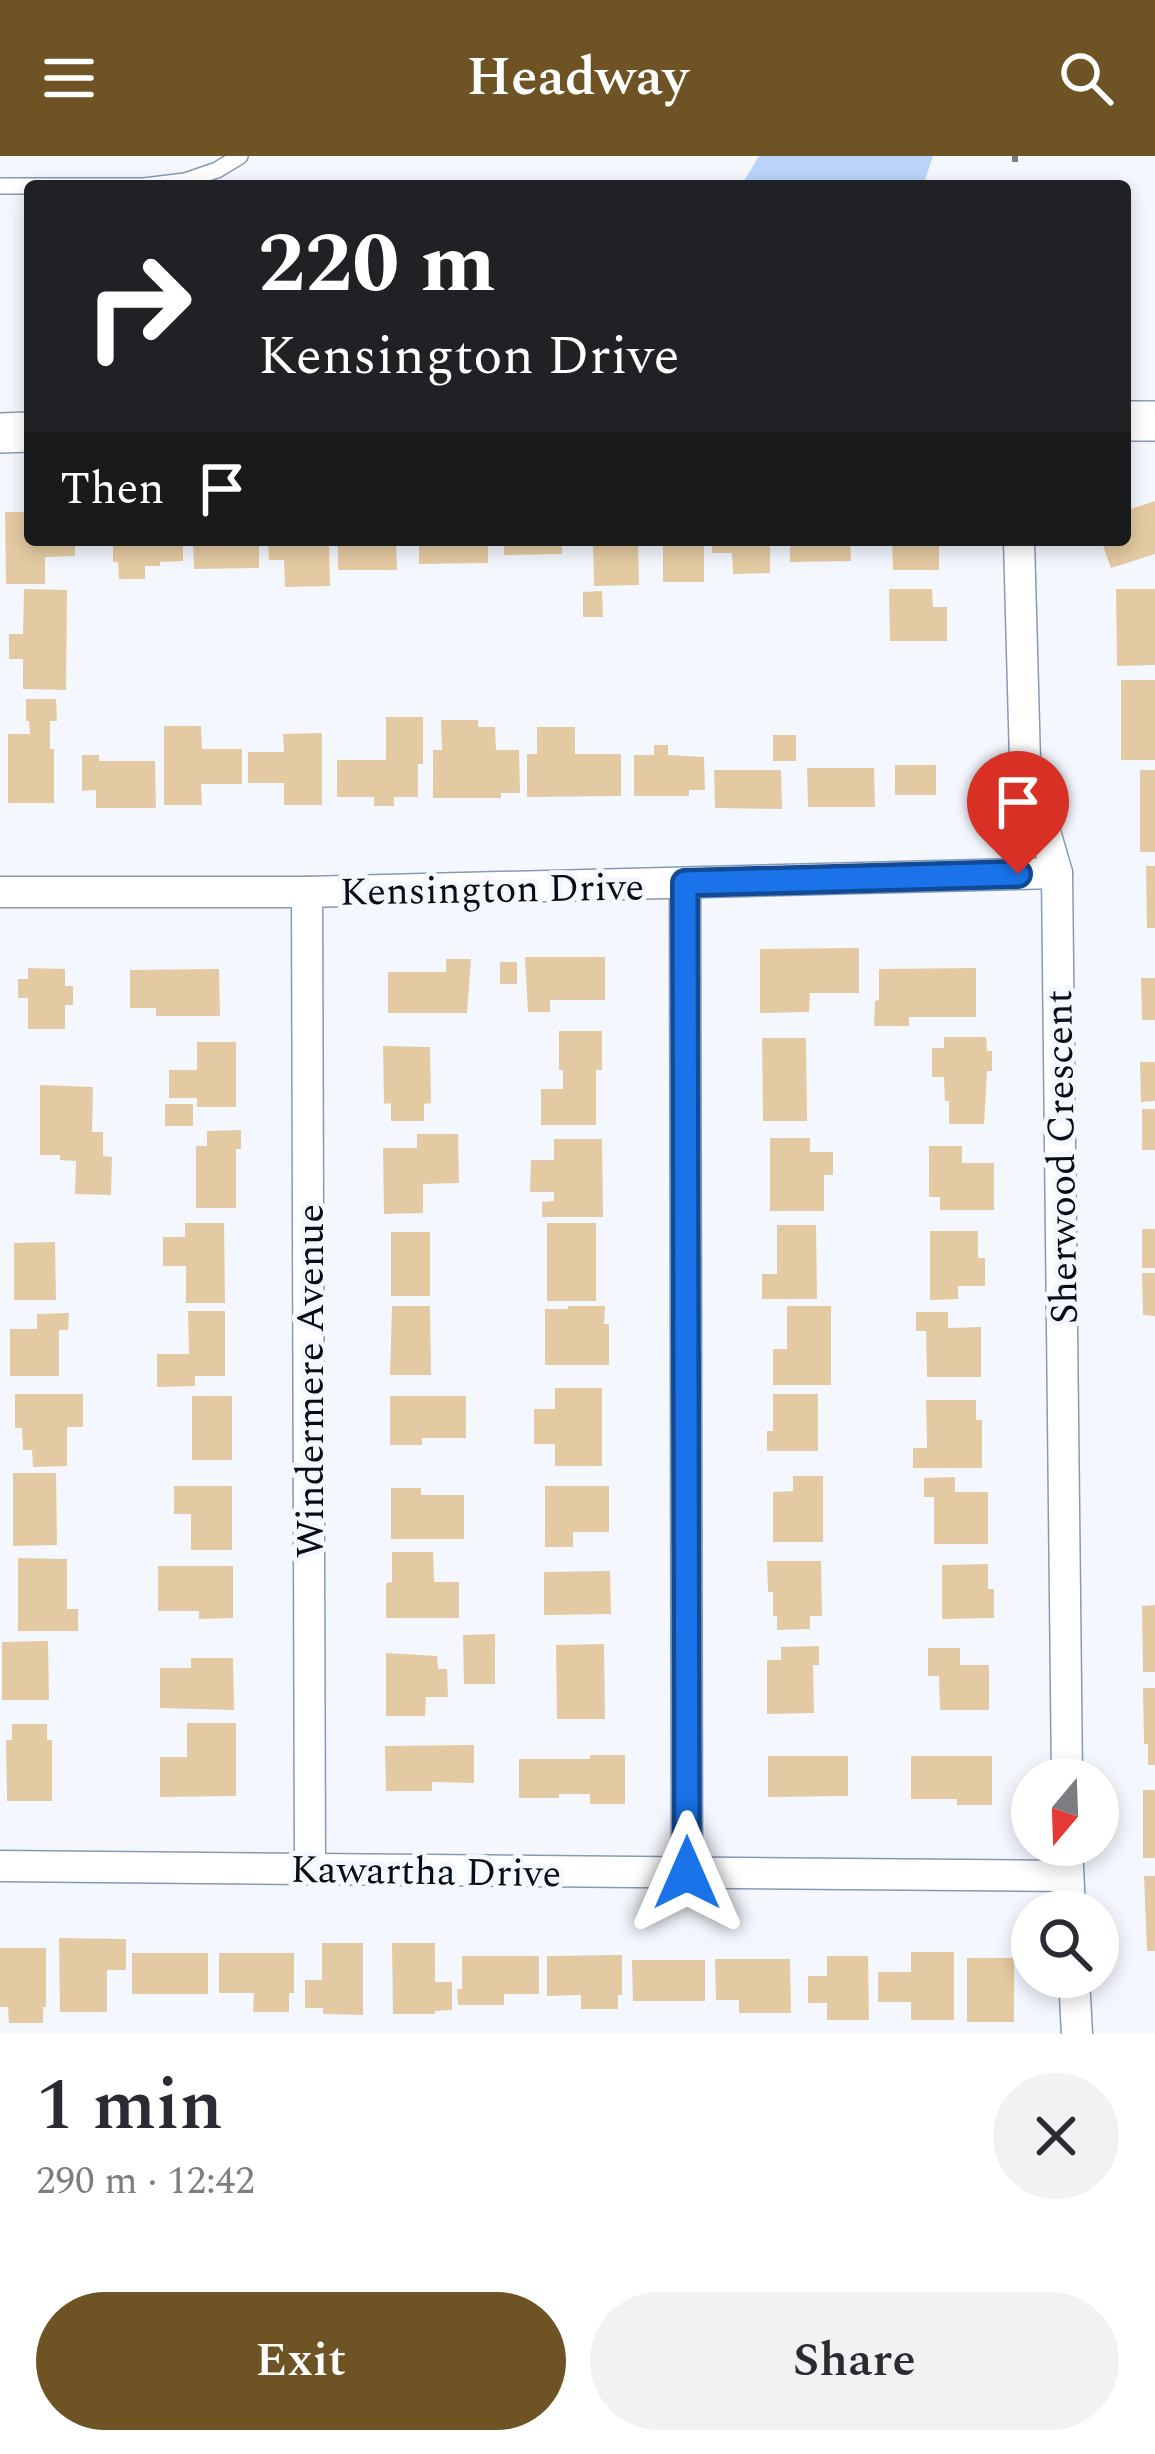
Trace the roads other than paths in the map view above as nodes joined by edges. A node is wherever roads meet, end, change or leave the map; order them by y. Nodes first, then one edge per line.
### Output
1 (240, 156) edge
2 (187, 180) edge
3 (1019, 546) edge
4 (1057, 873) junction
5 (685, 883) junction
6 (0, 892) edge
7 (307, 892) junction
8 (1066, 1758) edge
9 (1011, 1862) edge
10 (0, 1866) edge
11 (310, 1870) junction
12 (687, 1873) junction
13 (1075, 1998) edge
14 (1077, 2034) edge

1 - 2 lane
3 - 4 street, Sherwood Crescent
4 - 5 street, Kensington Drive
4 - 8 street, Sherwood Crescent
5 - 7 street, Kensington Drive
5 - 12 street
6 - 7 street, Kensington Drive
7 - 11 street, Windermere Avenue
9 - 12 street, Kawartha Drive
10 - 11 street, Kawartha Drive
11 - 12 street, Kawartha Drive
13 - 14 street

